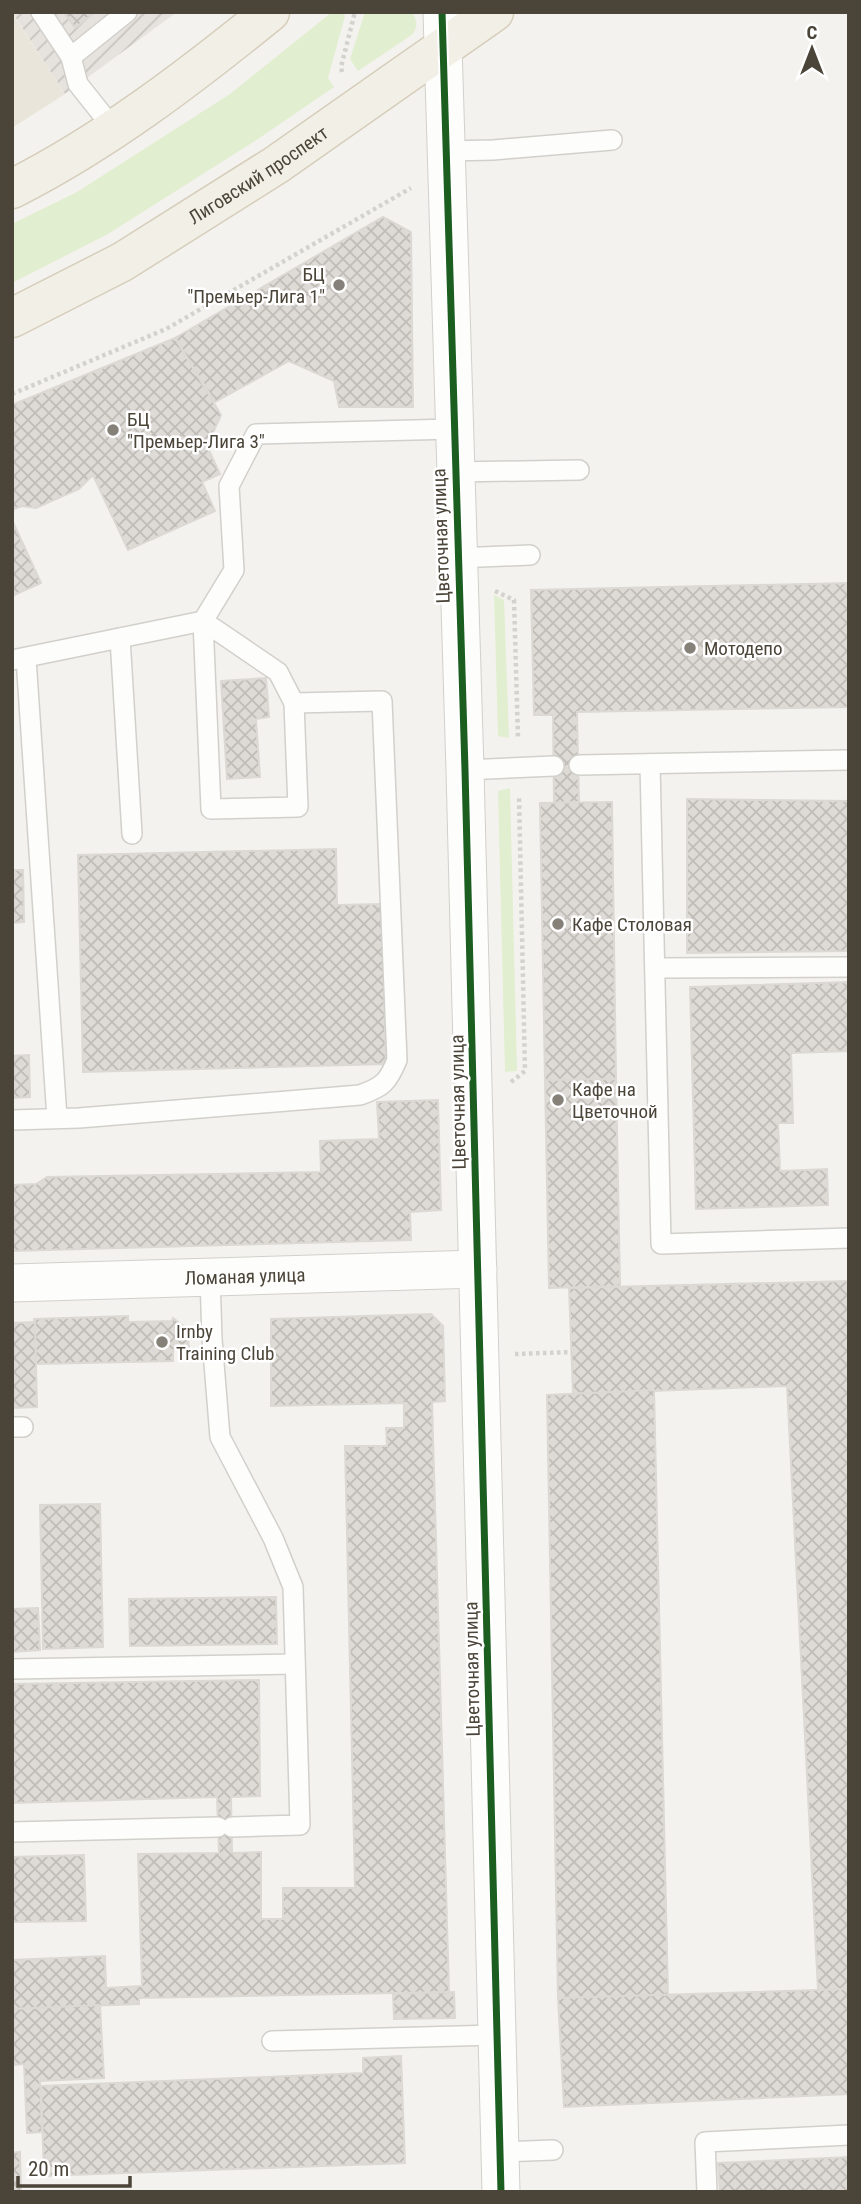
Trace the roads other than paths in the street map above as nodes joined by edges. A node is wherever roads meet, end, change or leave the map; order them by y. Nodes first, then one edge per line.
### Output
1 (41, 12) edge
2 (127, 12) edge
3 (270, 12) edge
4 (494, 12) edge
5 (443, 30) edge
6 (71, 57) junction
7 (113, 128) junction
8 (612, 140) dead end
9 (447, 151) junction
10 (12, 189) edge
11 (12, 318) edge
12 (453, 429) junction
13 (579, 470) dead end
14 (455, 472) junction
15 (530, 555) dead end
16 (458, 558) junction
17 (203, 621) junction
18 (120, 638) junction
19 (19, 659) edge
20 (294, 703) junction
21 (849, 760) edge
22 (650, 764) junction
23 (579, 765) dead end
24 (554, 766) dead end
25 (465, 770) junction
26 (132, 834) dead end
27 (849, 967) edge
28 (655, 968) junction
29 (58, 1118) junction
30 (12, 1120) edge
31 (849, 1238) edge
32 (478, 1269) junction
33 (211, 1277) junction
34 (12, 1283) edge
35 (295, 1664) junction
36 (12, 1669) edge
37 (12, 1832) edge
38 (496, 2035) junction
39 (272, 2041) dead end
40 (849, 2135) edge
41 (553, 2150) dead end
42 (499, 2152) junction
43 (501, 2192) edge
44 (708, 2192) edge

1 - 6 lane
2 - 6 lane
3 - 7 main road
4 - 5 main road, Лиговский проспект
5 - 9 street, Цветочная улица
5 - 11 main road, Лиговский проспект
6 - 7 lane
7 - 10 main road
8 - 9 lane
9 - 12 street, Цветочная улица
12 - 14 street, Цветочная улица
12 - 17 lane
13 - 14 lane
14 - 16 street, Цветочная улица
15 - 16 lane
16 - 25 street, Цветочная улица
17 - 18 lane
17 - 20 lane
17 - 20 lane
18 - 19 lane
18 - 26 lane
19 - 29 lane
20 - 29 lane
21 - 22 lane
22 - 23 lane
22 - 28 lane
24 - 25 lane
25 - 32 street, Цветочная улица
27 - 28 lane
28 - 31 lane
29 - 30 lane
32 - 33 street, Ломаная улица
32 - 38 street, Цветочная улица
33 - 34 street, Ломаная улица
33 - 35 lane
35 - 36 lane
35 - 37 lane
38 - 39 lane
38 - 42 street, Цветочная улица
40 - 44 lane
41 - 42 lane
42 - 43 street, Цветочная улица

